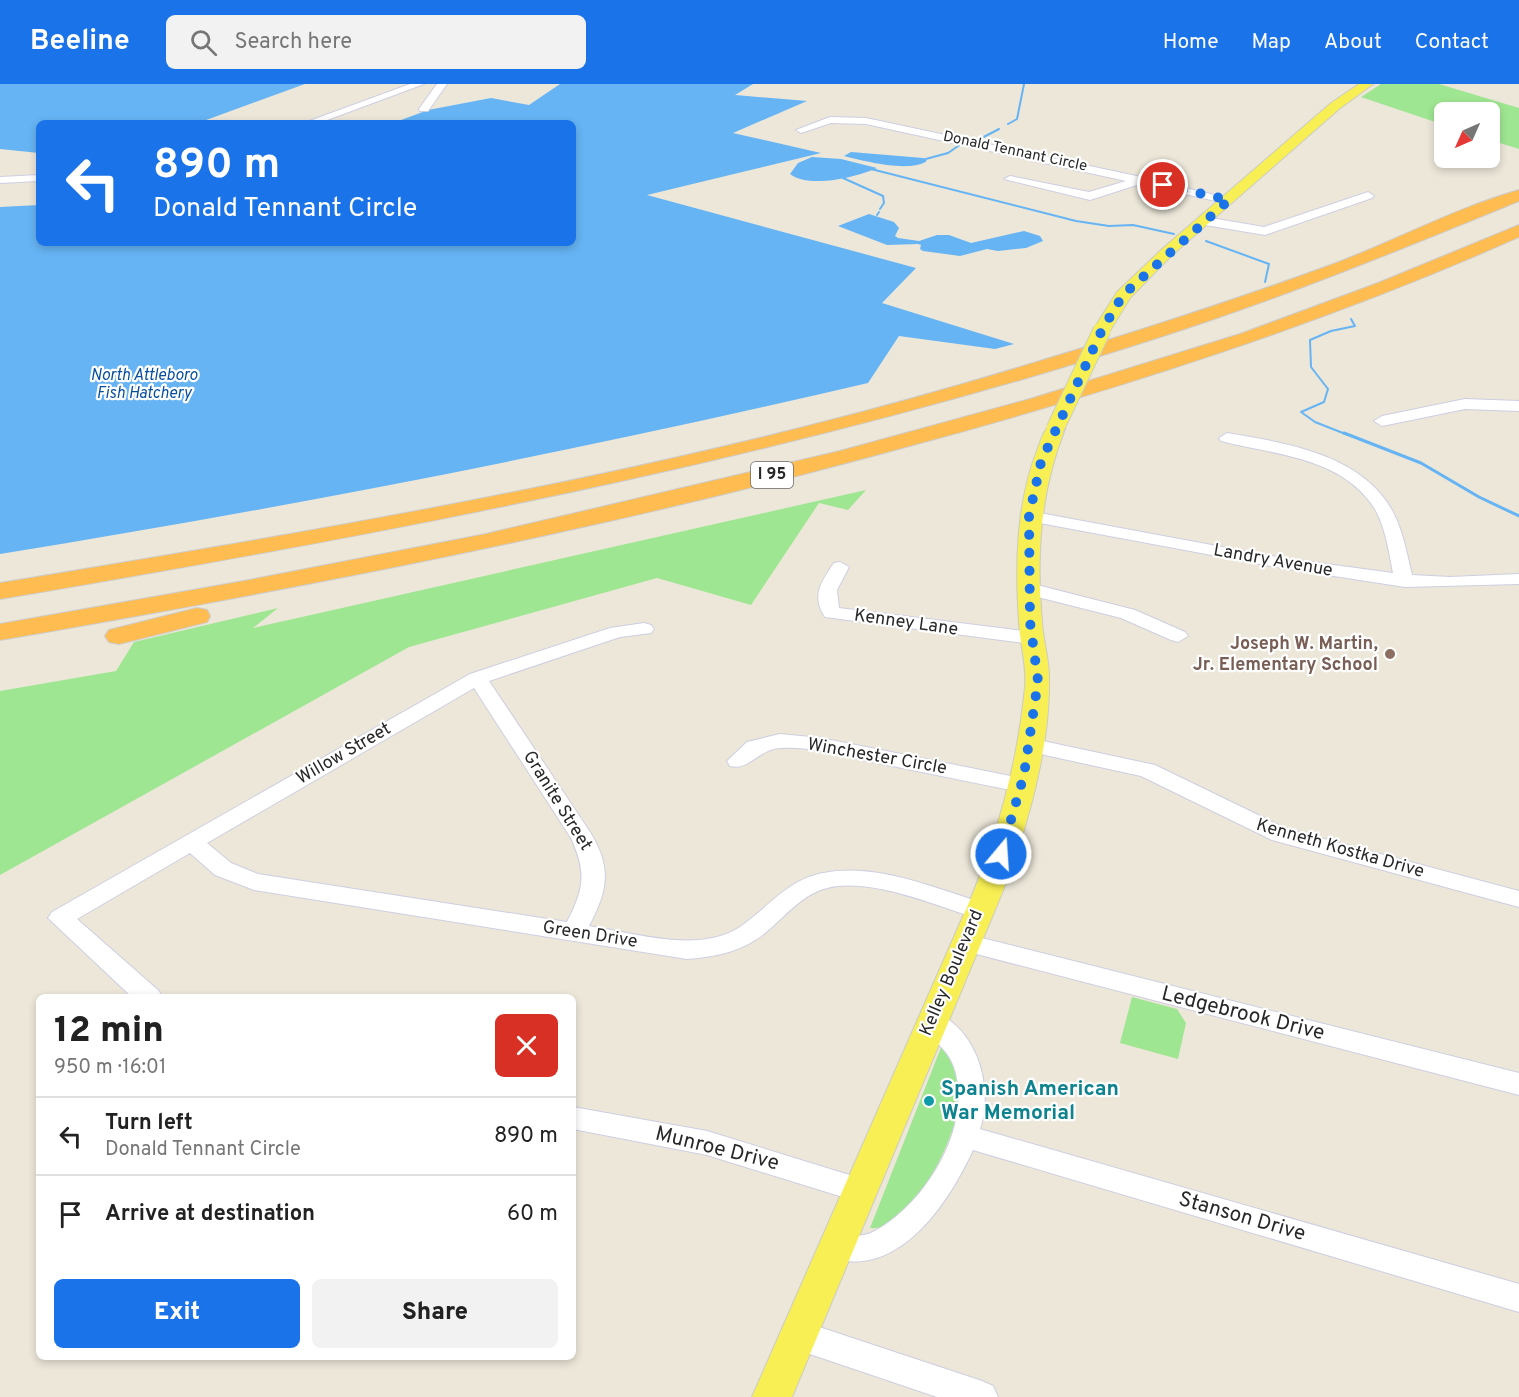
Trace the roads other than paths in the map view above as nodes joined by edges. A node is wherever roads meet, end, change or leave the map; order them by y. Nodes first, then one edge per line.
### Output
1 (419, 84) edge
2 (442, 84) edge
3 (1367, 84) edge
4 (424, 109) dead end
5 (317, 120) edge
6 (801, 130) dead end
7 (36, 178) edge
8 (0, 180) edge
9 (1010, 180) dead end
10 (1141, 180) junction
11 (1519, 195) edge
12 (1368, 196) dead end
13 (1229, 200) junction
14 (1205, 221) junction
15 (1519, 230) edge
16 (1519, 406) edge
17 (1382, 421) dead end
18 (1227, 438) dead end
19 (598, 516) junction
20 (1029, 516) junction
21 (840, 567) dead end
22 (1519, 579) edge
23 (1405, 582) junction
24 (1029, 589) junction
25 (0, 591) edge
26 (644, 629) dead end
27 (0, 632) edge
28 (119, 636) dead end
29 (1178, 636) dead end
30 (1032, 638) junction
31 (477, 678) junction
32 (1029, 745) junction
33 (738, 761) dead end
34 (1021, 785) junction
35 (191, 842) junction
36 (1519, 898) edge
37 (979, 910) junction
38 (573, 933) junction
39 (966, 943) junction
40 (146, 994) edge
41 (931, 1021) junction
42 (1519, 1084) edge
43 (576, 1119) edge
44 (965, 1136) junction
45 (859, 1190) junction
46 (835, 1247) junction
47 (1519, 1298) edge
48 (798, 1335) junction
49 (772, 1397) edge
50 (982, 1397) edge

1 - 5 street
2 - 4 street
3 - 13 main road, Kelley Boulevard
6 - 10 street, Donald Tennant Circle
7 - 8 street
9 - 10 street
10 - 13 street, Donald Tennant Circle
11 - 25 highway, I 95
12 - 14 street
13 - 14 main road, Kelley Boulevard
14 - 20 main road, Kelley Boulevard, bridge
15 - 19 highway, I 95
16 - 17 street
18 - 23 street
19 - 27 highway, I 95
19 - 28 highway
20 - 23 street, Landry Avenue
20 - 24 main road, Kelley Boulevard
21 - 30 street, Kenney Lane
22 - 23 street, Landry Avenue
24 - 29 street
24 - 30 main road, Kelley Boulevard
26 - 31 street, Willow Street
30 - 32 main road, Kelley Boulevard
31 - 35 street, Willow Street
31 - 38 street, Granite Street
32 - 34 main road, Kelley Boulevard
32 - 36 street, Kenneth Kostka Drive
33 - 34 street, Winchester Circle
34 - 37 main road, Kelley Boulevard
35 - 38 street, Green Drive
35 - 40 street, Willow Street
37 - 38 street, Green Drive
37 - 39 main road, Kelley Boulevard
39 - 41 main road, Kelley Boulevard
39 - 42 street, Ledgebrook Drive
41 - 44 street
41 - 45 main road, Kelley Boulevard
43 - 45 street, Munroe Drive
44 - 46 street
44 - 47 street, Stanson Drive
45 - 46 main road, Kelley Boulevard
46 - 48 main road, Kelley Boulevard
48 - 49 main road, Kelley Boulevard
48 - 50 street

